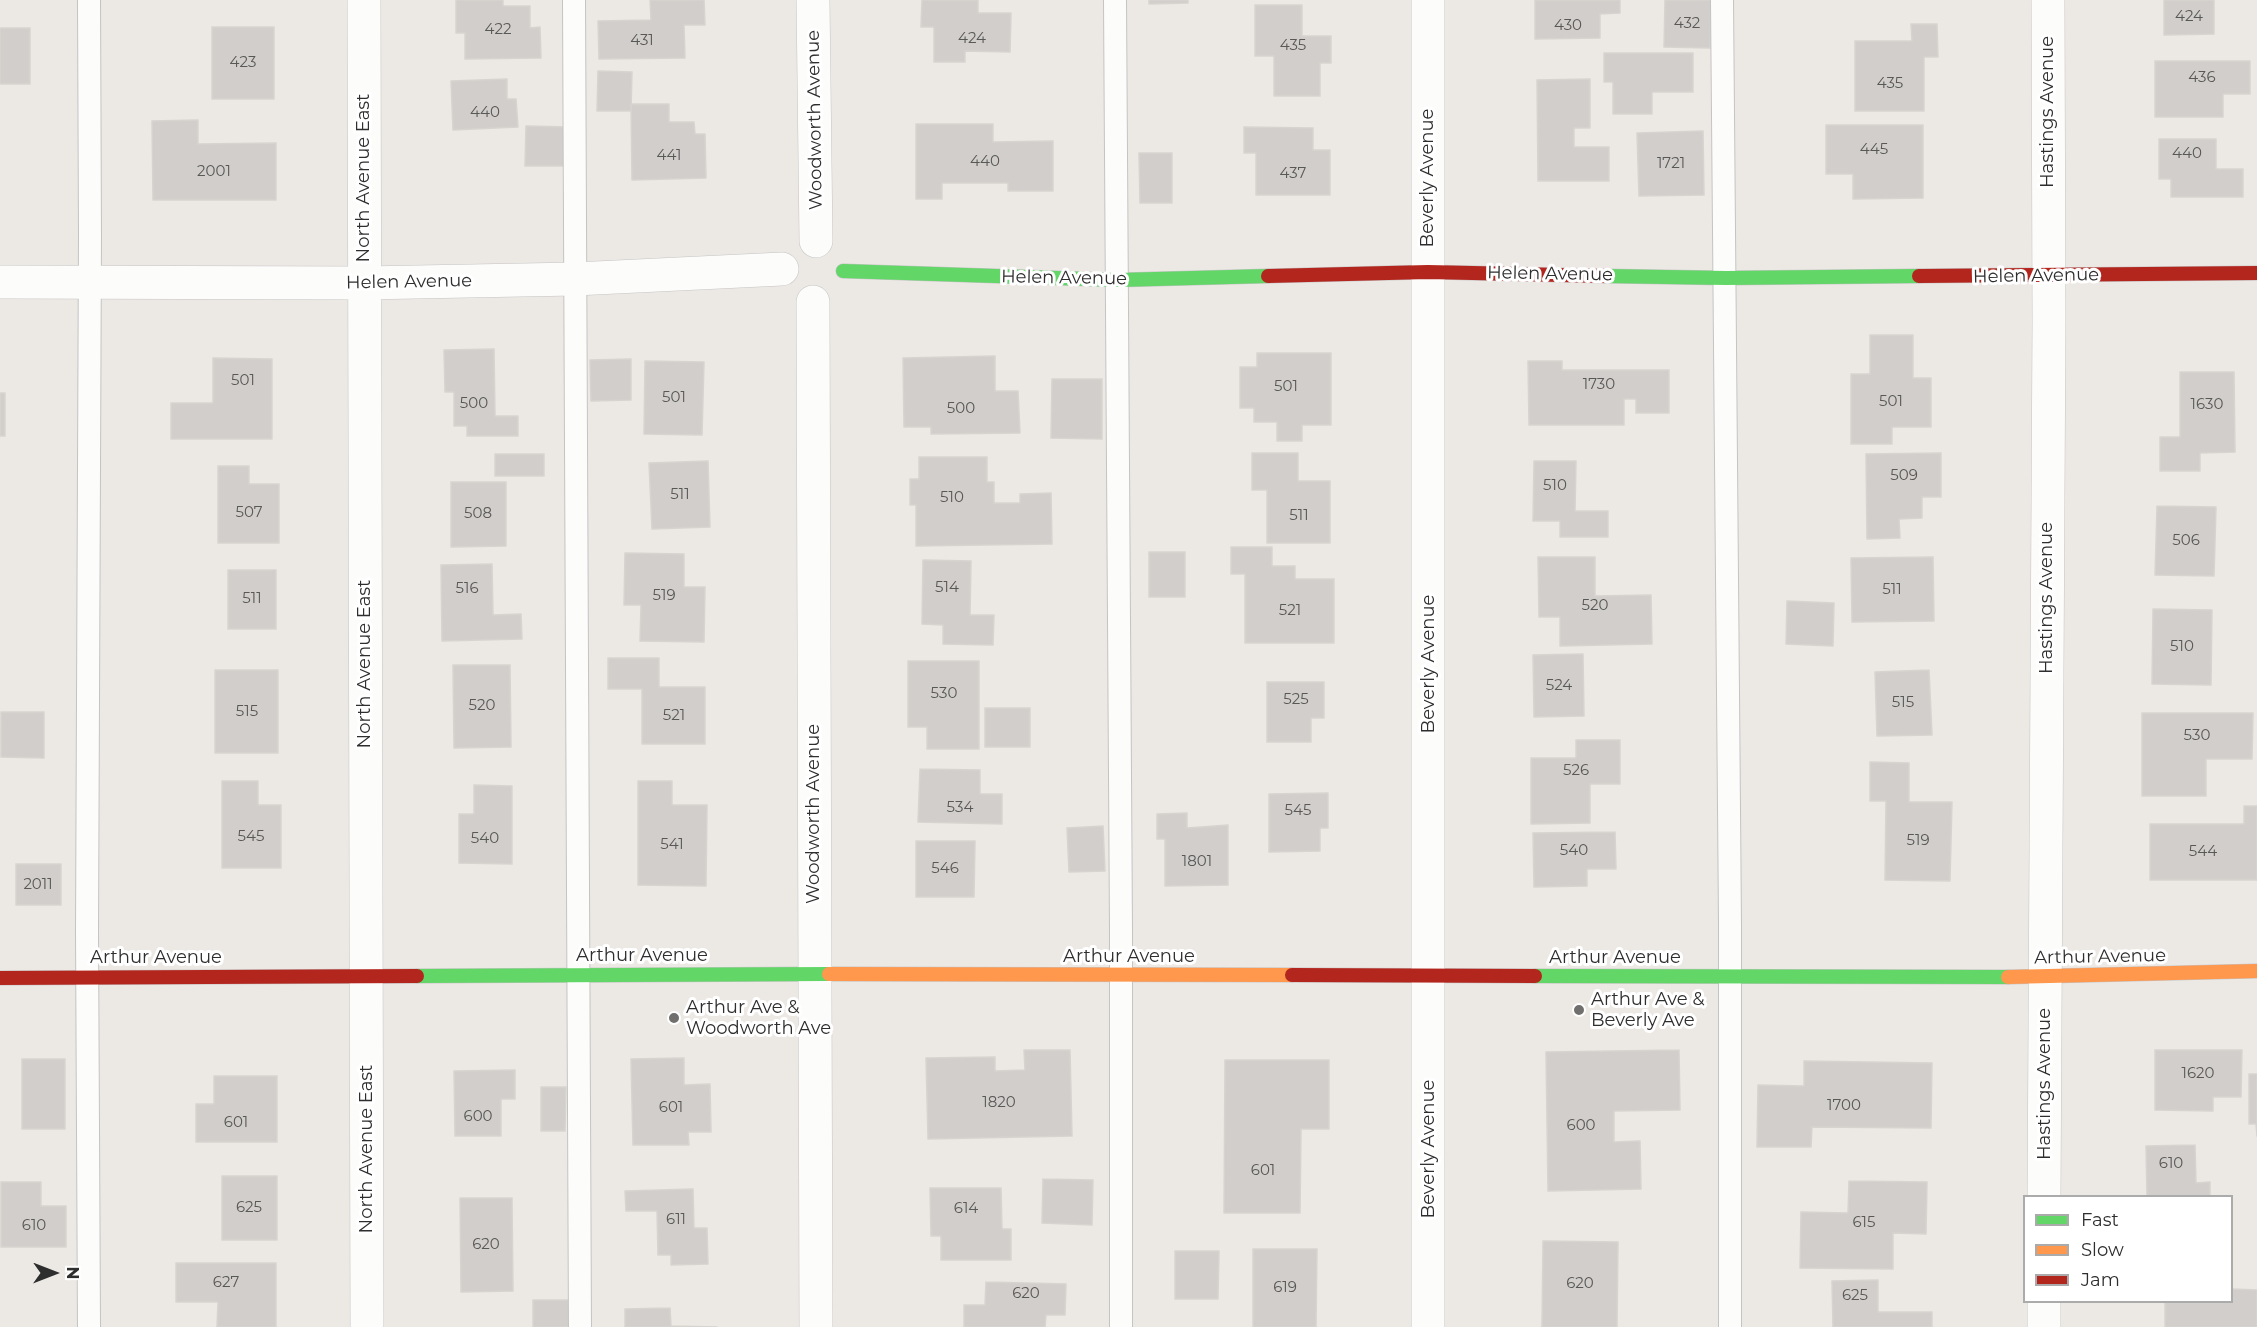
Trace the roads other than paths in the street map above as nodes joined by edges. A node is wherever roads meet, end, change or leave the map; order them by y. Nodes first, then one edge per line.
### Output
1 (89, 0) edge
2 (364, 0) edge
3 (574, 0) edge
4 (813, 0) edge
5 (1115, 0) edge
6 (1428, 0) edge
7 (1722, 0) edge
8 (2048, 0) edge
9 (816, 241) junction
10 (782, 269) junction
11 (843, 271) junction
12 (1428, 272) junction
13 (2257, 273) edge
14 (2049, 275) junction
15 (1726, 278) junction
16 (575, 279) junction
17 (1118, 280) junction
18 (0, 282) edge
19 (90, 283) junction
20 (364, 283) junction
21 (813, 302) junction
22 (2257, 971) edge
23 (579, 974) junction
24 (815, 974) junction
25 (366, 975) junction
26 (1121, 975) junction
27 (1429, 975) junction
28 (87, 976) junction
29 (1730, 976) junction
30 (2045, 976) junction
31 (0, 978) edge
32 (2044, 1195) edge
33 (2044, 1303) edge
34 (89, 1327) edge
35 (367, 1327) edge
36 (580, 1327) edge
37 (816, 1327) edge
38 (1121, 1327) edge
39 (1428, 1327) edge
40 (1730, 1327) edge
41 (2044, 1327) edge

1 - 19 lane
2 - 20 street, North Avenue East
3 - 16 lane
4 - 9 street, Woodworth Avenue
5 - 17 lane
6 - 12 street, Beverly Avenue
7 - 15 lane
8 - 14 street, Hastings Avenue
9 - 10 street
9 - 11 street
10 - 16 street, Helen Avenue
10 - 21 street
11 - 17 street, Helen Avenue
11 - 21 street
12 - 15 street, Helen Avenue
12 - 17 street, Helen Avenue
12 - 27 street, Beverly Avenue
13 - 14 street, Helen Avenue
14 - 15 street, Helen Avenue
14 - 30 street, Hastings Avenue
15 - 29 lane
16 - 20 street, Helen Avenue
16 - 23 lane
17 - 26 lane
18 - 19 street, Helen Avenue
19 - 20 street, Helen Avenue
19 - 28 lane
20 - 25 street, North Avenue East
21 - 24 street, Woodworth Avenue
22 - 30 street, Arthur Avenue
23 - 24 street, Arthur Avenue
23 - 25 street, Arthur Avenue
23 - 36 lane
24 - 26 street, Arthur Avenue
24 - 37 street, Woodworth Avenue
25 - 28 street, Arthur Avenue
25 - 35 street, North Avenue East
26 - 27 street, Arthur Avenue
26 - 38 lane
27 - 29 street, Arthur Avenue
27 - 39 street, Beverly Avenue
28 - 31 street, Arthur Avenue
28 - 34 lane
29 - 30 street, Arthur Avenue
29 - 40 lane
30 - 32 street, Hastings Avenue
33 - 41 street

